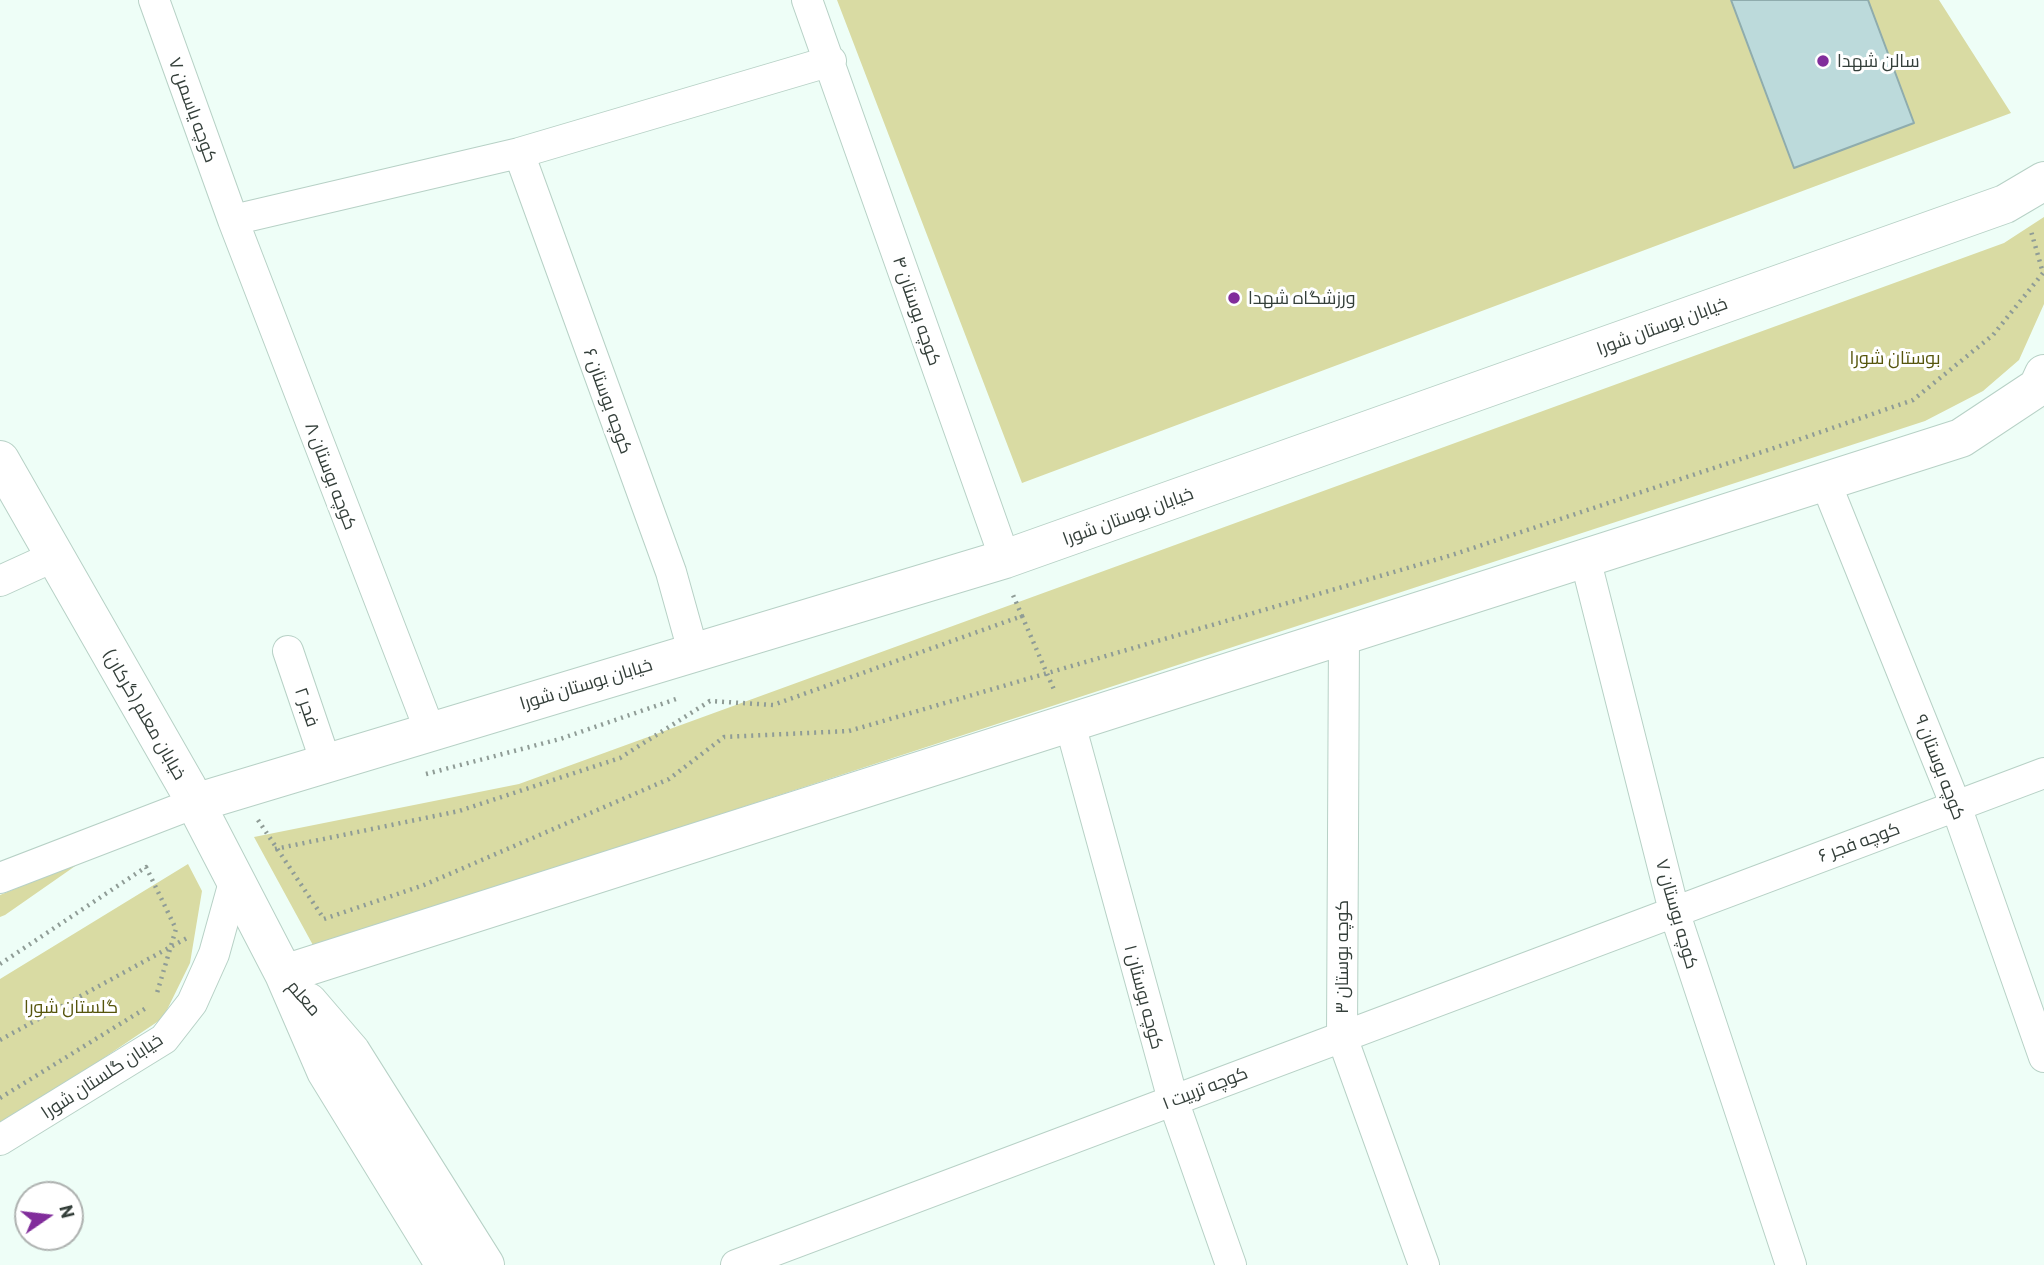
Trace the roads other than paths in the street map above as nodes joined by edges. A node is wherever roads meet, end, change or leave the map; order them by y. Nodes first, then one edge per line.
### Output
1 (154, 0) edge
2 (807, 0) edge
3 (831, 61) junction
4 (519, 153) junction
5 (2044, 181) edge
6 (233, 220) junction
7 (2044, 374) edge
8 (0, 460) edge
9 (1825, 481) junction
10 (55, 555) junction
11 (1585, 558) junction
12 (1007, 572) junction
13 (0, 581) edge
14 (1344, 634) junction
15 (288, 651) dead end
16 (693, 651) junction
17 (1070, 724) junction
18 (429, 731) junction
19 (326, 762) junction
20 (2044, 773) edge
21 (1956, 806) junction
22 (203, 819) junction
23 (0, 878) edge
24 (234, 882) junction
25 (1674, 911) junction
26 (284, 974) junction
27 (1342, 1037) junction
28 (2044, 1057) edge
29 (1173, 1100) junction
30 (0, 1140) edge
31 (445, 1265) edge
32 (485, 1265) edge
33 (736, 1265) edge
34 (1231, 1265) edge
35 (1424, 1265) edge
36 (1791, 1265) edge

1 - 6 street, کوچه یاسمن ۷
2 - 3 street, کوچه بوستان ۴
3 - 4 street
3 - 12 street, کوچه بوستان ۴
4 - 6 street
4 - 16 street, کوچه بوستان ۶
5 - 12 main road, خیابان بوستان شورا
6 - 18 street, کوچه بوستان ۸
7 - 9 main road
8 - 10 main road, خیابان معلم (گرکان)
9 - 11 main road
9 - 21 street, کوچه بوستان ۹
10 - 13 street
10 - 22 main road, خیابان معلم (گرکان)
11 - 14 main road
11 - 25 street, کوچه بوستان ۷
12 - 16 main road, خیابان بوستان شورا
14 - 17 main road
14 - 27 street, کوچه بوستان ۳
15 - 19 street, فجر ۲
16 - 18 main road, خیابان بوستان شورا
17 - 26 main road
17 - 29 street, کوچه بوستان ۱
18 - 19 main road, خیابان بوستان شورا
19 - 22 main road, خیابان بوستان شورا
20 - 21 street, کوچه فجر ۶
21 - 25 street, کوچه فجر ۶
21 - 28 street, کوچه بوستان ۹
22 - 23 street
22 - 24 main road, خیابان معلم (گرکان)
24 - 26 main road, خیابان معلم (گرکان)
24 - 30 street, خیابان گلستان شورا
25 - 27 street, کوچه تربیت ۱
25 - 36 street, کوچه بوستان ۷
26 - 31 main road, معلم
26 - 32 main road, معلم
27 - 29 street, کوچه تربیت ۱
27 - 35 street, کوچه بوستان ۳
29 - 33 street, کوچه تربیت ۱
29 - 34 street, کوچه بوستان ۱

